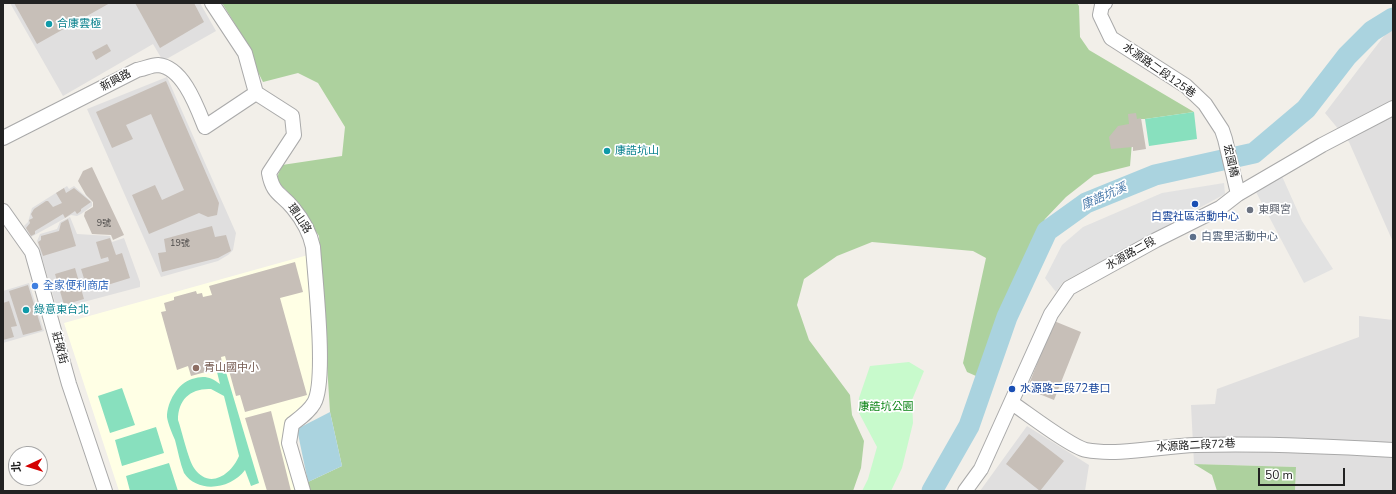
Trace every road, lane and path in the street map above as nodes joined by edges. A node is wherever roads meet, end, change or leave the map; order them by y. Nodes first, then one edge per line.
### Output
1 (212, 3) edge
2 (1104, 3) edge
3 (256, 93) junction
4 (1393, 108) edge
5 (3, 138) edge
6 (1225, 139) joint
7 (1237, 189) junction
8 (3, 211) edge
9 (1012, 403) junction
10 (1393, 450) edge
11 (105, 491) edge
12 (303, 491) edge
13 (965, 491) edge

1 - 3 street
2 - 6 street, 水源路二段125巷
3 - 5 street, 新興路
3 - 12 street, 環山路
4 - 7 street, 水源路二段
6 - 7 street, 宏國橋
7 - 9 street, 水源路二段
8 - 11 street, 莊敬街
9 - 10 street, 水源路二段72巷
9 - 13 street, 水源路二段

